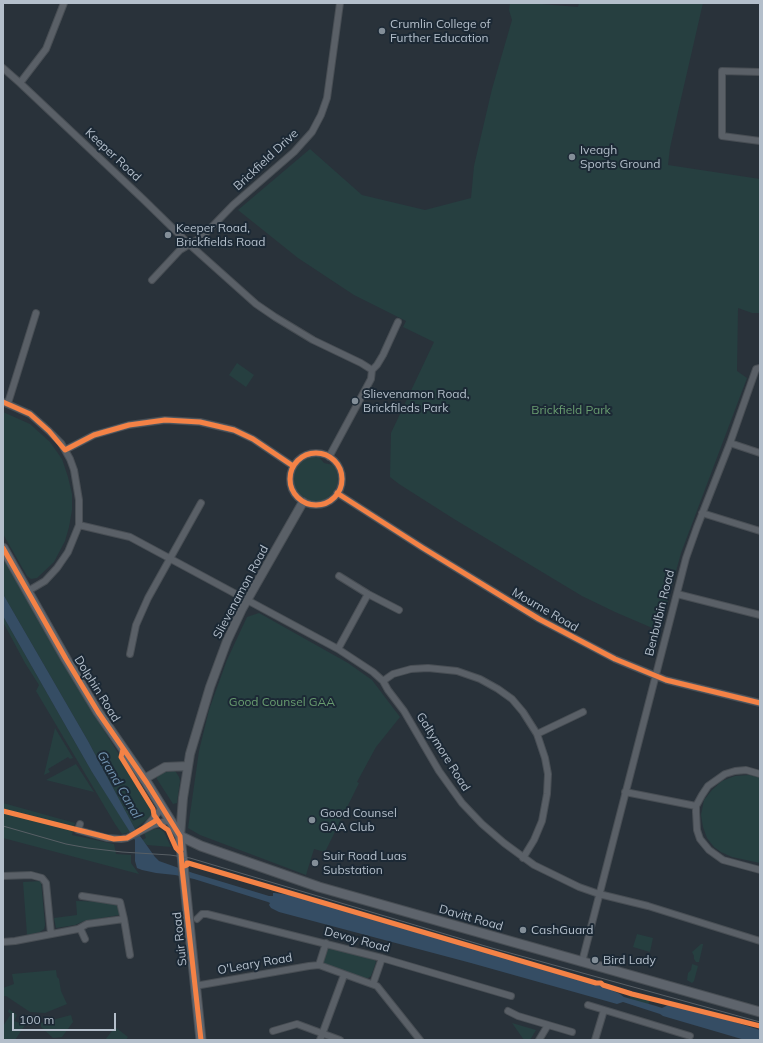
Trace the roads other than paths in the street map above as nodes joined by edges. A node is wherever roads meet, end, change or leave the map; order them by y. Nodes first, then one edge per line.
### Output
1 (64, 3) edge
2 (340, 3) edge
3 (3, 68) edge
4 (760, 72) edge
5 (20, 83) junction
6 (760, 141) edge
7 (190, 245) junction
8 (152, 280) dead end
9 (36, 313) dead end
10 (398, 322) dead end
11 (758, 369) edge
12 (372, 370) junction
13 (6, 403) edge
14 (730, 443) junction
15 (65, 450) junction
16 (760, 452) edge
17 (329, 457) junction
18 (293, 466) junction
19 (337, 493) junction
20 (303, 502) junction
21 (201, 503) dead end
22 (702, 513) junction
23 (79, 525) junction
24 (760, 531) edge
25 (3, 548) edge
26 (170, 558) junction
27 (339, 576) dead end
28 (28, 591) junction
29 (368, 594) junction
30 (677, 594) junction
31 (247, 601) junction
32 (399, 610) dead end
33 (760, 615) edge
34 (338, 649) junction
35 (130, 654) dead end
36 (656, 677) junction
37 (383, 681) junction
38 (760, 703) edge
39 (583, 712) dead end
40 (537, 734) junction
41 (188, 766) junction
42 (760, 774) edge
43 (144, 779) junction
44 (625, 792) junction
45 (696, 806) junction
46 (162, 808) junction
47 (170, 820) junction
48 (80, 824) dead end
49 (143, 829) junction
50 (180, 836) junction
51 (523, 858) junction
52 (760, 870) edge
53 (3, 876) edge
54 (600, 894) junction
55 (82, 896) dead end
56 (124, 919) junction
57 (197, 919) dead end
58 (80, 928) junction
59 (51, 934) junction
60 (85, 939) dead end
61 (760, 941) edge
62 (3, 942) edge
63 (326, 943) junction
64 (130, 956) dead end
65 (382, 958) junction
66 (582, 962) junction
67 (319, 965) junction
68 (344, 975) junction
69 (373, 984) junction
70 (195, 986) junction
71 (511, 996) dead end
72 (588, 1005) dead end
73 (604, 1010) junction
74 (508, 1012) dead end
75 (760, 1012) edge
76 (548, 1025) junction
77 (274, 1031) dead end
78 (572, 1032) dead end
79 (322, 1033) junction
80 (686, 1036) edge
81 (201, 1040) edge
82 (320, 1040) edge
83 (340, 1040) edge
84 (420, 1040) edge
85 (539, 1040) edge
86 (595, 1040) edge

1 - 5 street
2 - 7 street, Brickfield Drive
3 - 5 street, Keeper Road
4 - 6 street
5 - 7 street, Keeper Road
7 - 8 street
7 - 12 street, Keeper Road
9 - 13 street
10 - 12 street
11 - 14 street, Benbulbin Road
12 - 17 street
13 - 15 street
14 - 16 street
14 - 22 street, Benbulbin Road
15 - 18 street
15 - 23 street
17 - 18 street
17 - 19 street
18 - 20 street
19 - 20 street
19 - 36 street, Mourne Road
20 - 31 street, Slievenamon Road
21 - 26 street
22 - 24 street
22 - 30 street, Benbulbin Road
23 - 26 street, Galtymore Road
23 - 28 street
25 - 28 main road, Dolphin Road
26 - 31 street, Galtymore Road
26 - 35 street
27 - 29 street
28 - 43 main road, Dolphin Road
29 - 32 street
29 - 34 street
30 - 33 street
30 - 36 street, Benbulbin Road
31 - 34 street, Galtymore Road
31 - 41 street, Slievenamon Road
34 - 37 street, Galtymore Road
36 - 38 street, Mourne Road
36 - 44 street, Benbulbin Road
37 - 40 street
37 - 51 street, Galtymore Road
39 - 40 street
40 - 51 street
41 - 43 street
41 - 50 street, Slievenamon Road
42 - 45 street
43 - 46 main road, Dolphin Road
44 - 45 street
44 - 54 street, Benbulbin Road
45 - 52 street
46 - 47 main road, Dolphin Road
46 - 49 street
47 - 49 street
47 - 50 main road, Dolphin Road
48 - 49 street
50 - 66 main road, Davitt Road
50 - 70 main road, Suir Road
51 - 54 street, Galtymore Road
53 - 59 street
54 - 61 street, Galtymore Road
54 - 66 street, Benbulbin Road
55 - 56 street
56 - 58 street
56 - 64 street
57 - 63 street, Devoy Road
58 - 59 street
58 - 60 street
59 - 62 street
63 - 65 street, Devoy Road
63 - 67 street
65 - 69 street
65 - 71 street, Devoy Road
66 - 75 main road, Davitt Road
67 - 68 street, O'Leary Road
67 - 70 street, O'Leary Road
68 - 69 street, O'Leary Road
68 - 79 street
69 - 84 street
70 - 81 main road, Suir Road
72 - 73 street
73 - 80 street
73 - 86 street
74 - 76 street
76 - 78 street
76 - 85 street
77 - 79 street
79 - 82 street
79 - 83 street

